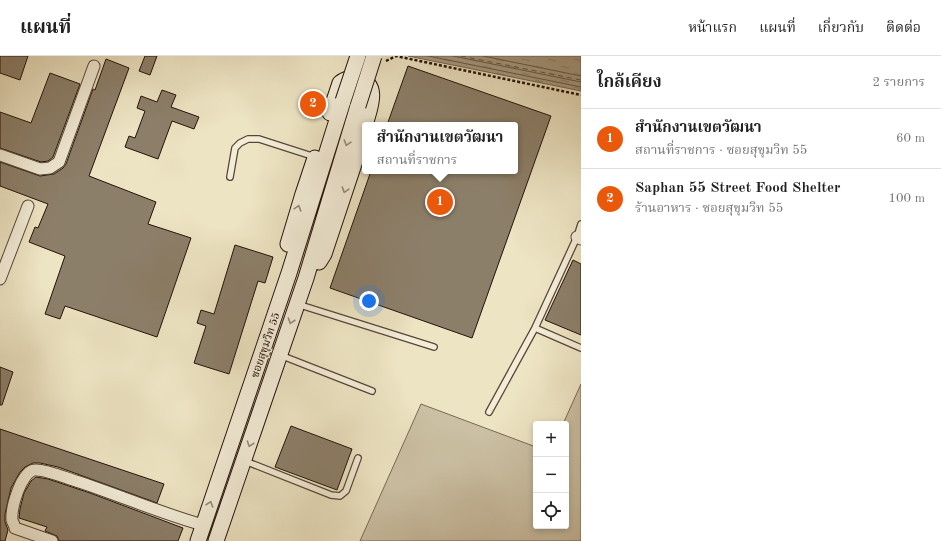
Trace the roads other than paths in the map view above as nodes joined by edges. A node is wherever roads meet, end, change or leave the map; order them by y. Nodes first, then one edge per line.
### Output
1 (358, 56) edge
2 (379, 59) edge
3 (94, 66) dead end
4 (366, 122) edge
5 (362, 140) edge
6 (0, 155) edge
7 (315, 157) junction
8 (230, 177) dead end
9 (28, 206) dead end
10 (581, 224) edge
11 (579, 238) edge
12 (289, 273) junction
13 (306, 278) junction
14 (0, 279) edge
15 (297, 304) junction
16 (535, 328) junction
17 (434, 346) dead end
18 (581, 348) edge
19 (280, 355) junction
20 (372, 391) dead end
21 (489, 412) dead end
22 (358, 458) dead end
23 (244, 460) junction
24 (203, 525) junction
25 (52, 541) edge
26 (198, 541) edge
27 (216, 541) edge

1 - 12 main road, ซอยสุขุมวิท 55, bridge
2 -> 13 main road, ซอยสุขุมวิท 55, bridge
3 - 6 street
4 - 7 main road
5 -> 13 main road
7 - 8 lane
12 -> 7 main road
9 - 14 street
10 - 11 lane
11 - 16 lane
24 -> 12 main road, ซอยสุขุมวิท 55
13 - 15 main road, ซอยสุขุมวิท 55
15 - 17 lane
15 -> 19 main road, ซอยสุขุมวิท 55
16 - 18 lane
16 - 21 lane
19 - 20 lane
19 -> 23 main road, ซอยสุขุมวิท 55
22 - 23 lane
23 - 27 main road, ซอยสุขุมวิท 55
24 - 25 street
24 - 26 main road, ซอยสุขุมวิท 55

